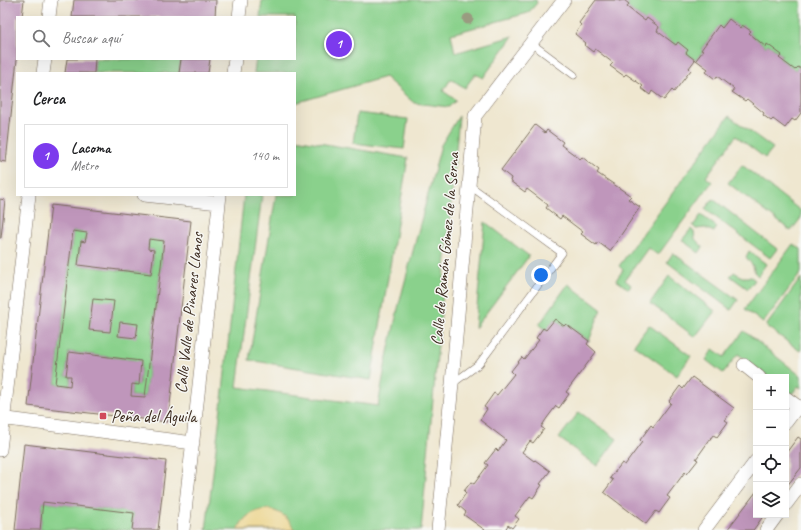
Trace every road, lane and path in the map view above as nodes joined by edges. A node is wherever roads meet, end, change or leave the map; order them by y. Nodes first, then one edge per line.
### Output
1 (51, 0) edge
2 (241, 0) edge
3 (564, 0) edge
4 (49, 16) edge
5 (239, 16) edge
6 (531, 43) junction
7 (44, 60) edge
8 (235, 60) edge
9 (43, 72) edge
10 (233, 72) edge
11 (574, 74) dead end
12 (469, 185) junction
13 (29, 196) edge
14 (163, 196) edge
15 (220, 199) edge
16 (744, 365) dead end
17 (755, 374) edge
18 (452, 384) junction
19 (789, 400) edge
20 (799, 408) edge
21 (2, 418) edge
22 (789, 419) edge
23 (193, 443) junction
24 (0, 450) edge
25 (753, 465) edge
26 (801, 484) edge
27 (789, 500) edge
28 (775, 518) edge
29 (184, 530) edge
30 (438, 530) edge
31 (704, 530) edge
32 (766, 530) edge

1 - 4 street
2 - 5 street
3 - 6 street, Calle de Ramón Gómez de la Serna
6 - 11 lane
6 - 12 street, Calle de Ramón Gómez de la Serna
7 - 9 street
8 - 10 street
12 - 18 street, Calle de Ramón Gómez de la Serna
12 - 18 lane
13 - 21 street
14 - 15 street
15 - 23 street, Calle Valle de Pinares Llanos
16 - 17 street
18 - 30 street, Calle de Ramón Gómez de la Serna
19 - 20 street
20 - 22 street
21 - 23 street
21 - 24 street
23 - 29 street, Calle Valle de Pinares Llanos
25 - 31 street
26 - 27 street
28 - 32 street

